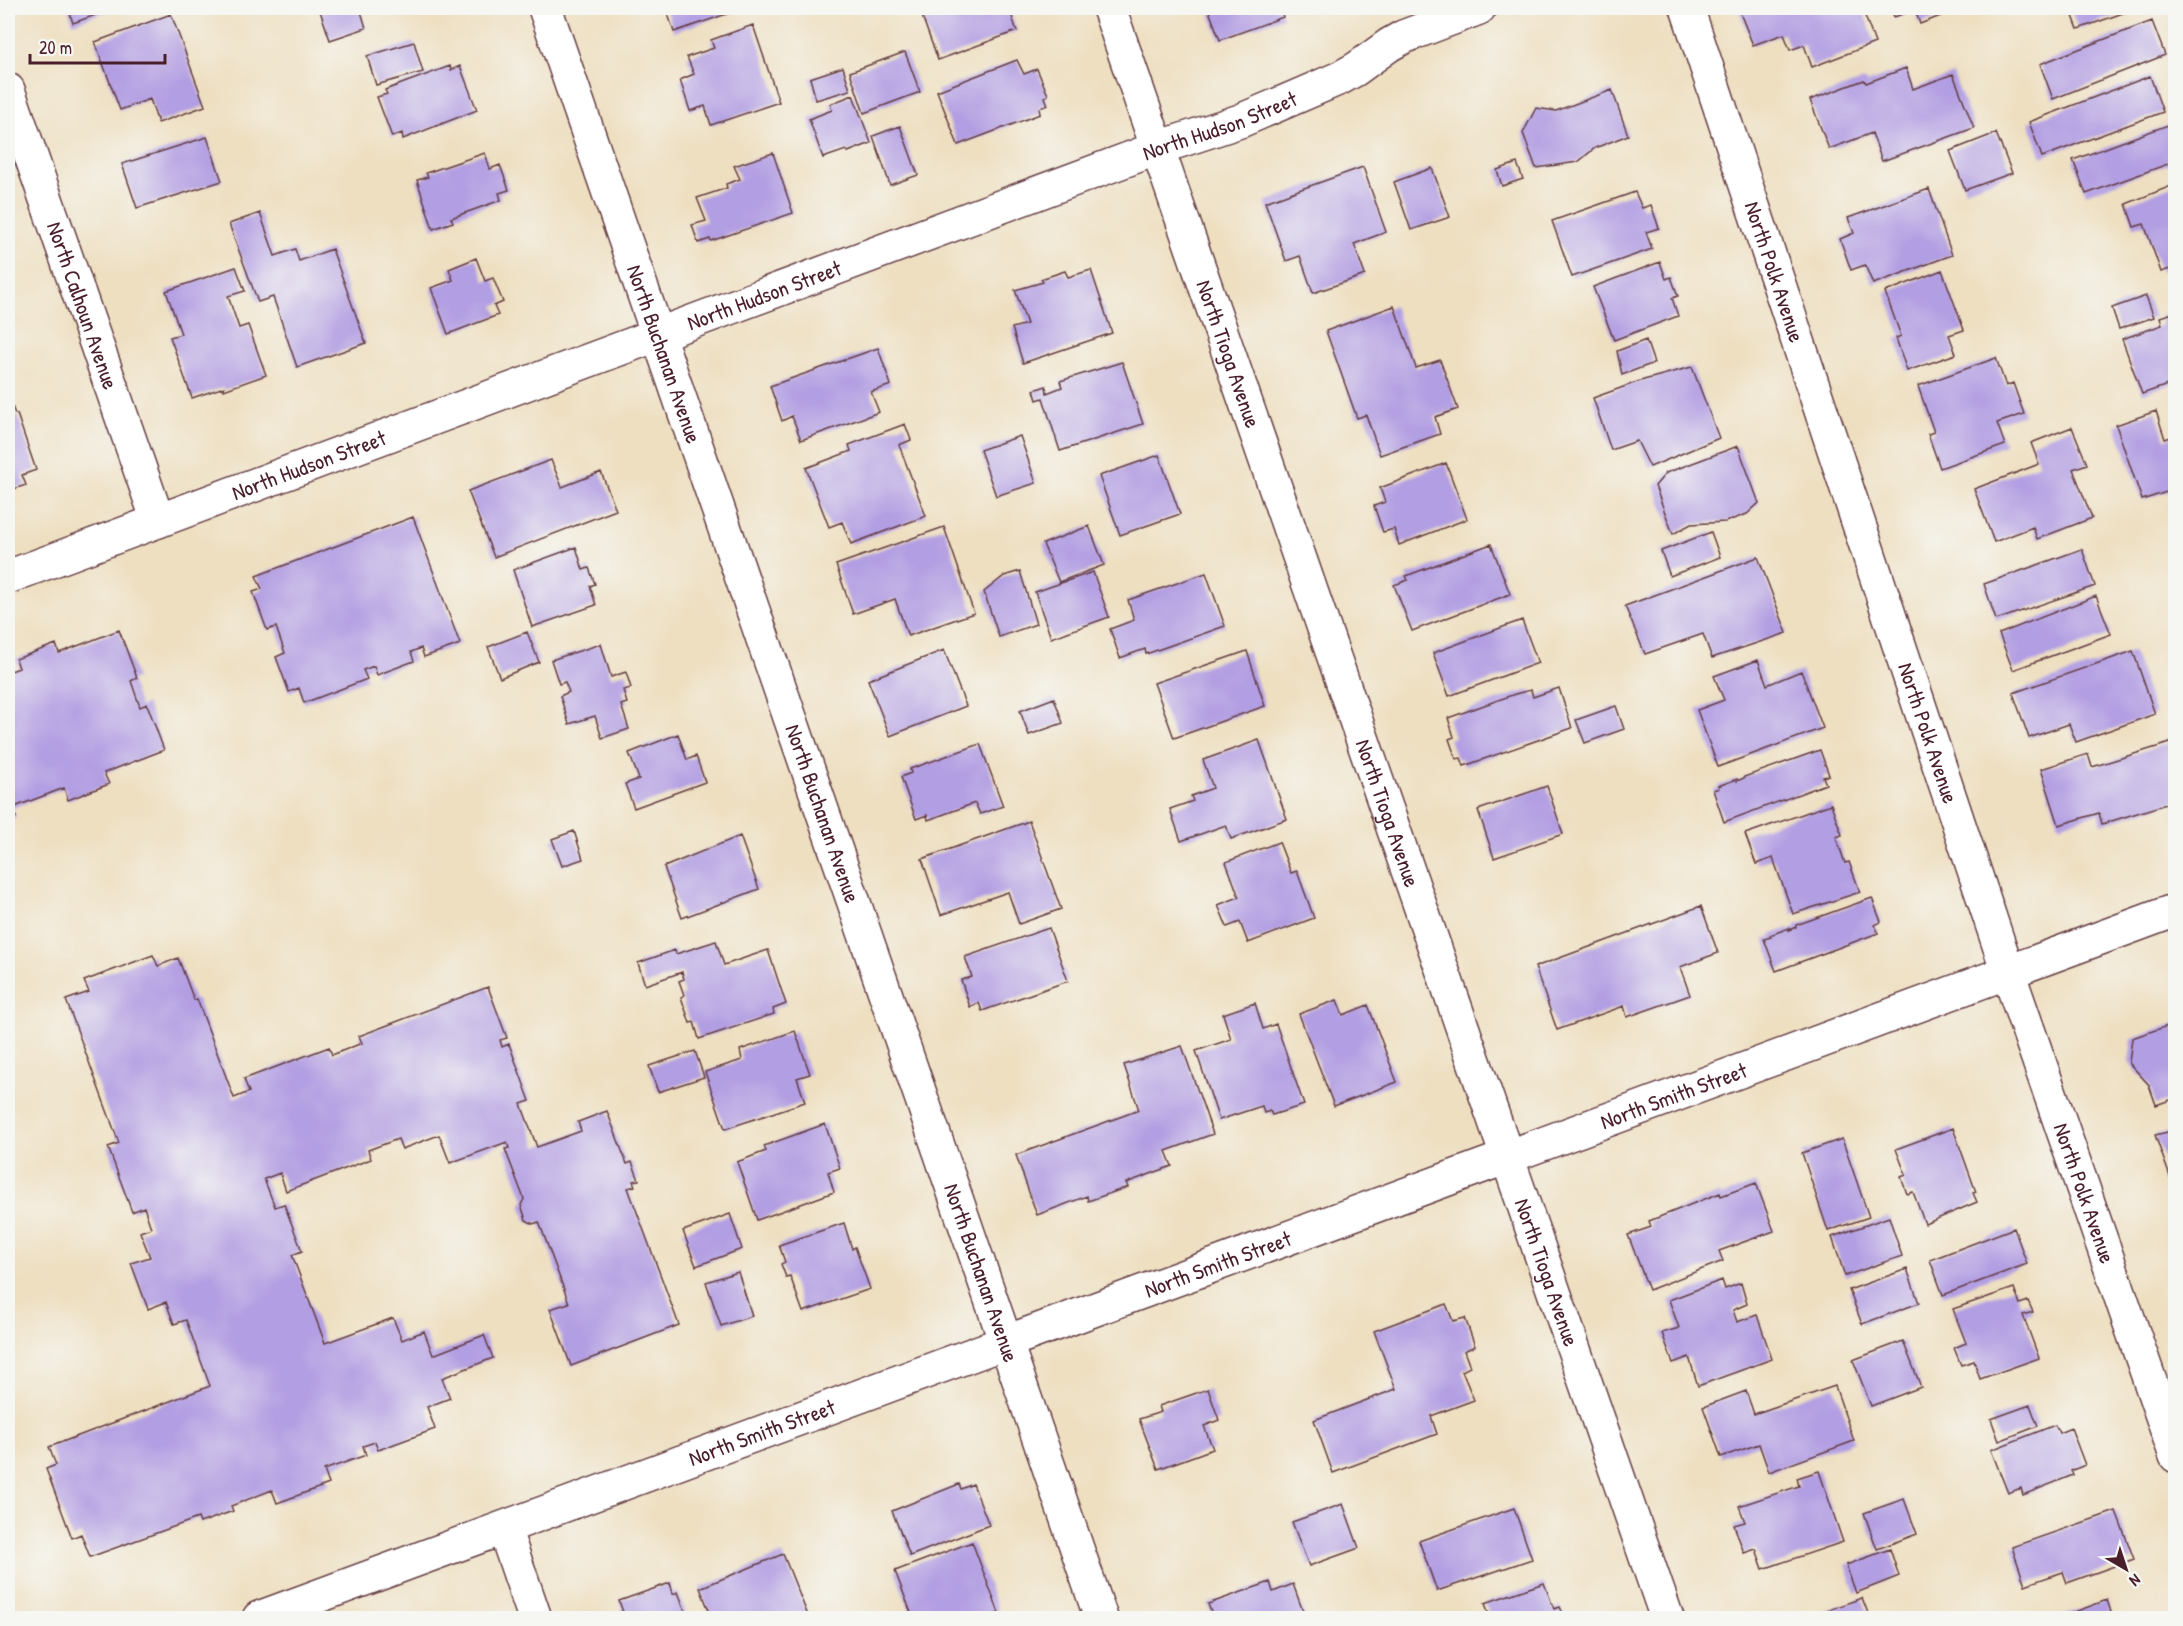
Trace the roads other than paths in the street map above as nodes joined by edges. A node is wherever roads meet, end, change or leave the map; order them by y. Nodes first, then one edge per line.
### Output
1 (545, 8) edge
2 (1109, 8) edge
3 (1479, 8) edge
4 (1687, 8) edge
5 (8, 90) edge
6 (1158, 148) junction
7 (658, 335) junction
8 (158, 521) junction
9 (8, 577) edge
10 (2175, 910) edge
11 (2008, 972) junction
12 (1507, 1157) junction
13 (1006, 1342) junction
14 (2175, 1456) edge
15 (504, 1528) junction
16 (259, 1618) edge
17 (535, 1618) edge
18 (1101, 1618) edge
19 (1667, 1618) edge

1 - 7 street, North Buchanan Avenue
2 - 6 street, North Tioga Avenue
3 - 6 street, North Hudson Street
4 - 11 street, North Polk Avenue
5 - 8 street, North Calhoun Avenue
6 - 7 street, North Hudson Street
6 - 12 street, North Tioga Avenue
7 - 8 street, North Hudson Street
7 - 13 street, North Buchanan Avenue
8 - 9 street, North Hudson Street
10 - 11 street, North Smith Street
11 - 12 street, North Smith Street
11 - 14 street, North Polk Avenue
12 - 13 street, North Smith Street
12 - 19 street, North Tioga Avenue
13 - 15 street, North Smith Street
13 - 18 street, North Buchanan Avenue
15 - 16 street, North Smith Street
15 - 17 street

